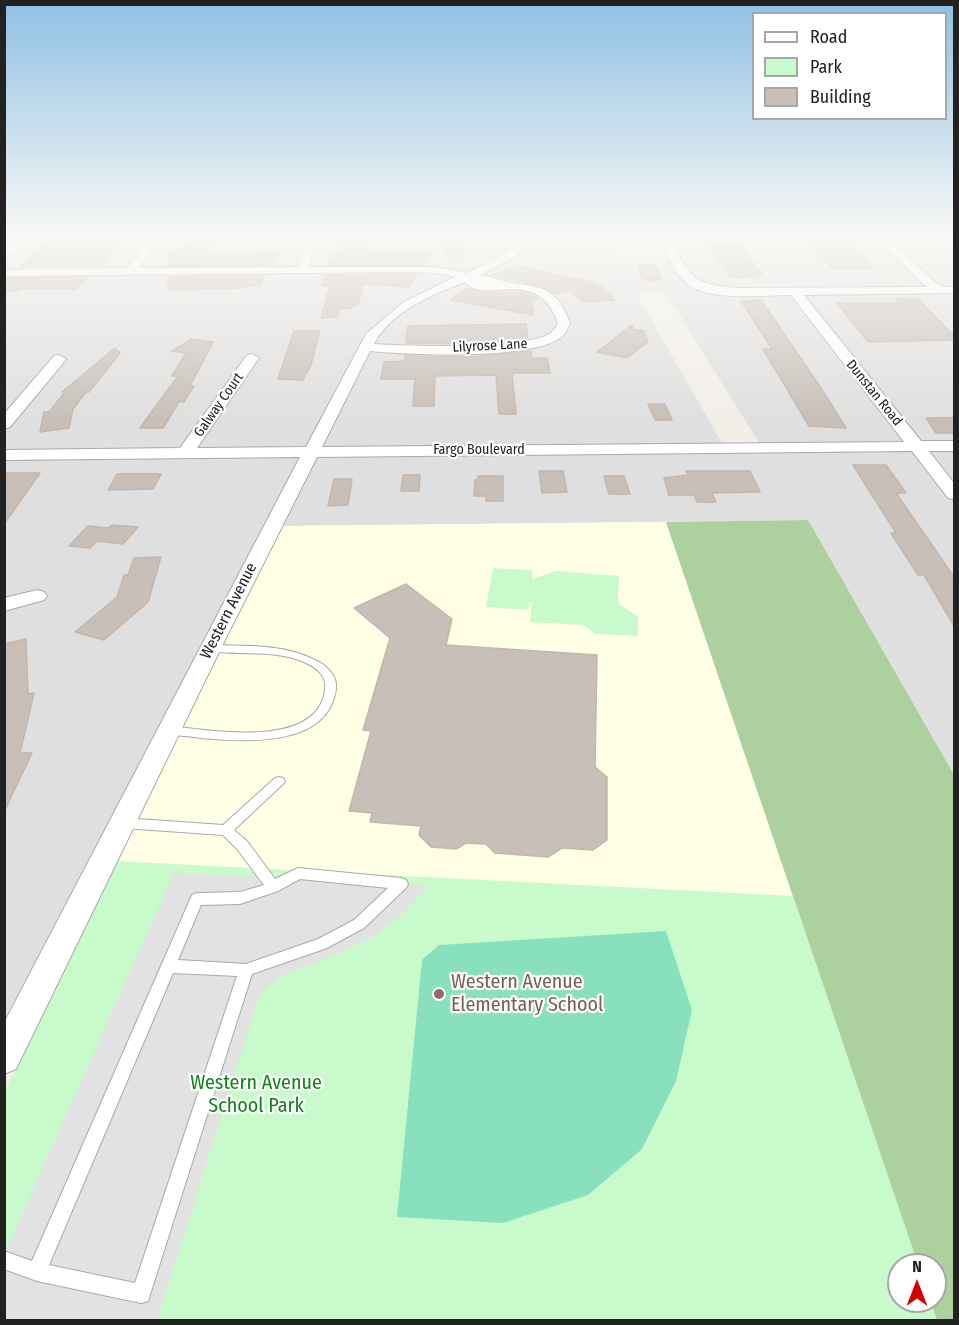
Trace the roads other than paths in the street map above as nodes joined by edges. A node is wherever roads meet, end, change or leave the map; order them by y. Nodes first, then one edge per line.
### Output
1 (419, 298) edge
2 (553, 298) edge
3 (799, 298) edge
4 (366, 347) junction
5 (252, 358) dead end
6 (59, 359) dead end
7 (4, 424) edge
8 (954, 446) edge
9 (917, 447) junction
10 (311, 451) junction
11 (185, 453) junction
12 (4, 455) edge
13 (954, 494) edge
14 (37, 596) dead end
15 (4, 605) edge
16 (210, 648) junction
17 (169, 730) junction
18 (279, 781) dead end
19 (122, 823) junction
20 (226, 830) junction
21 (273, 887) junction
22 (168, 966) junction
23 (246, 970) junction
24 (4, 1058) edge
25 (4, 1260) edge
26 (37, 1272) junction

1 - 4 street, Western Avenue
2 - 4 street, Lilyrose Lane
3 - 9 street, Dunstan Road
4 - 10 street, Western Avenue
5 - 11 street, Galway Court
6 - 7 street
8 - 9 street, Fargo Boulevard
9 - 10 street, Fargo Boulevard
9 - 13 street, Dunstan Road
10 - 11 street, Fargo Boulevard
10 - 16 street, Western Avenue
11 - 12 street, Fargo Boulevard
14 - 15 street
16 - 17 street, Western Avenue
16 - 17 lane
17 - 19 street, Western Avenue
18 - 20 lane
19 - 20 lane
19 - 24 street, Western Avenue
20 - 21 lane
21 - 22 lane
21 - 23 lane
22 - 23 lane
22 - 26 lane
23 - 26 lane
25 - 26 lane

